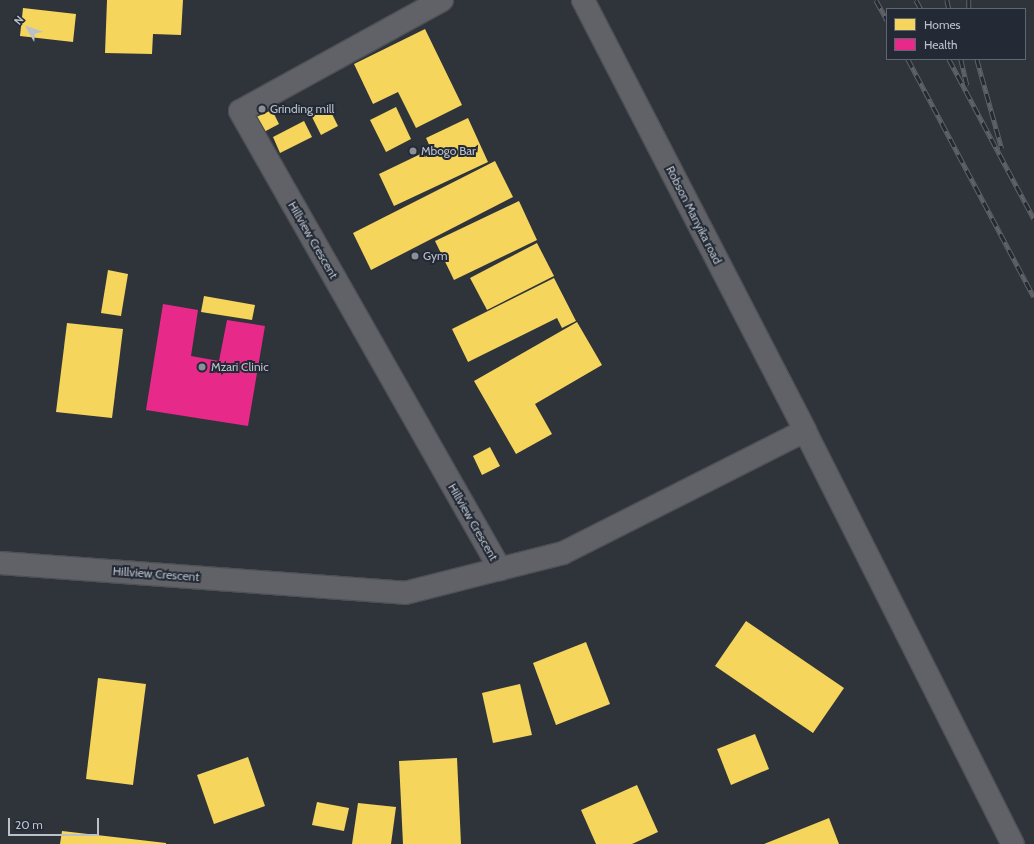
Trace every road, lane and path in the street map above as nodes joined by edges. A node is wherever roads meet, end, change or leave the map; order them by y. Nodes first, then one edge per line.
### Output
1 (442, 0) edge
2 (582, 0) edge
3 (805, 430) junction
4 (0, 562) edge
5 (500, 569) junction
6 (1013, 844) edge

1 - 5 street, Hillview Crescent
2 - 3 street, Robson Manyika road
3 - 5 street, Hillview Crescent
3 - 6 street, Robson Manyika road
4 - 5 street, Hillview Crescent

